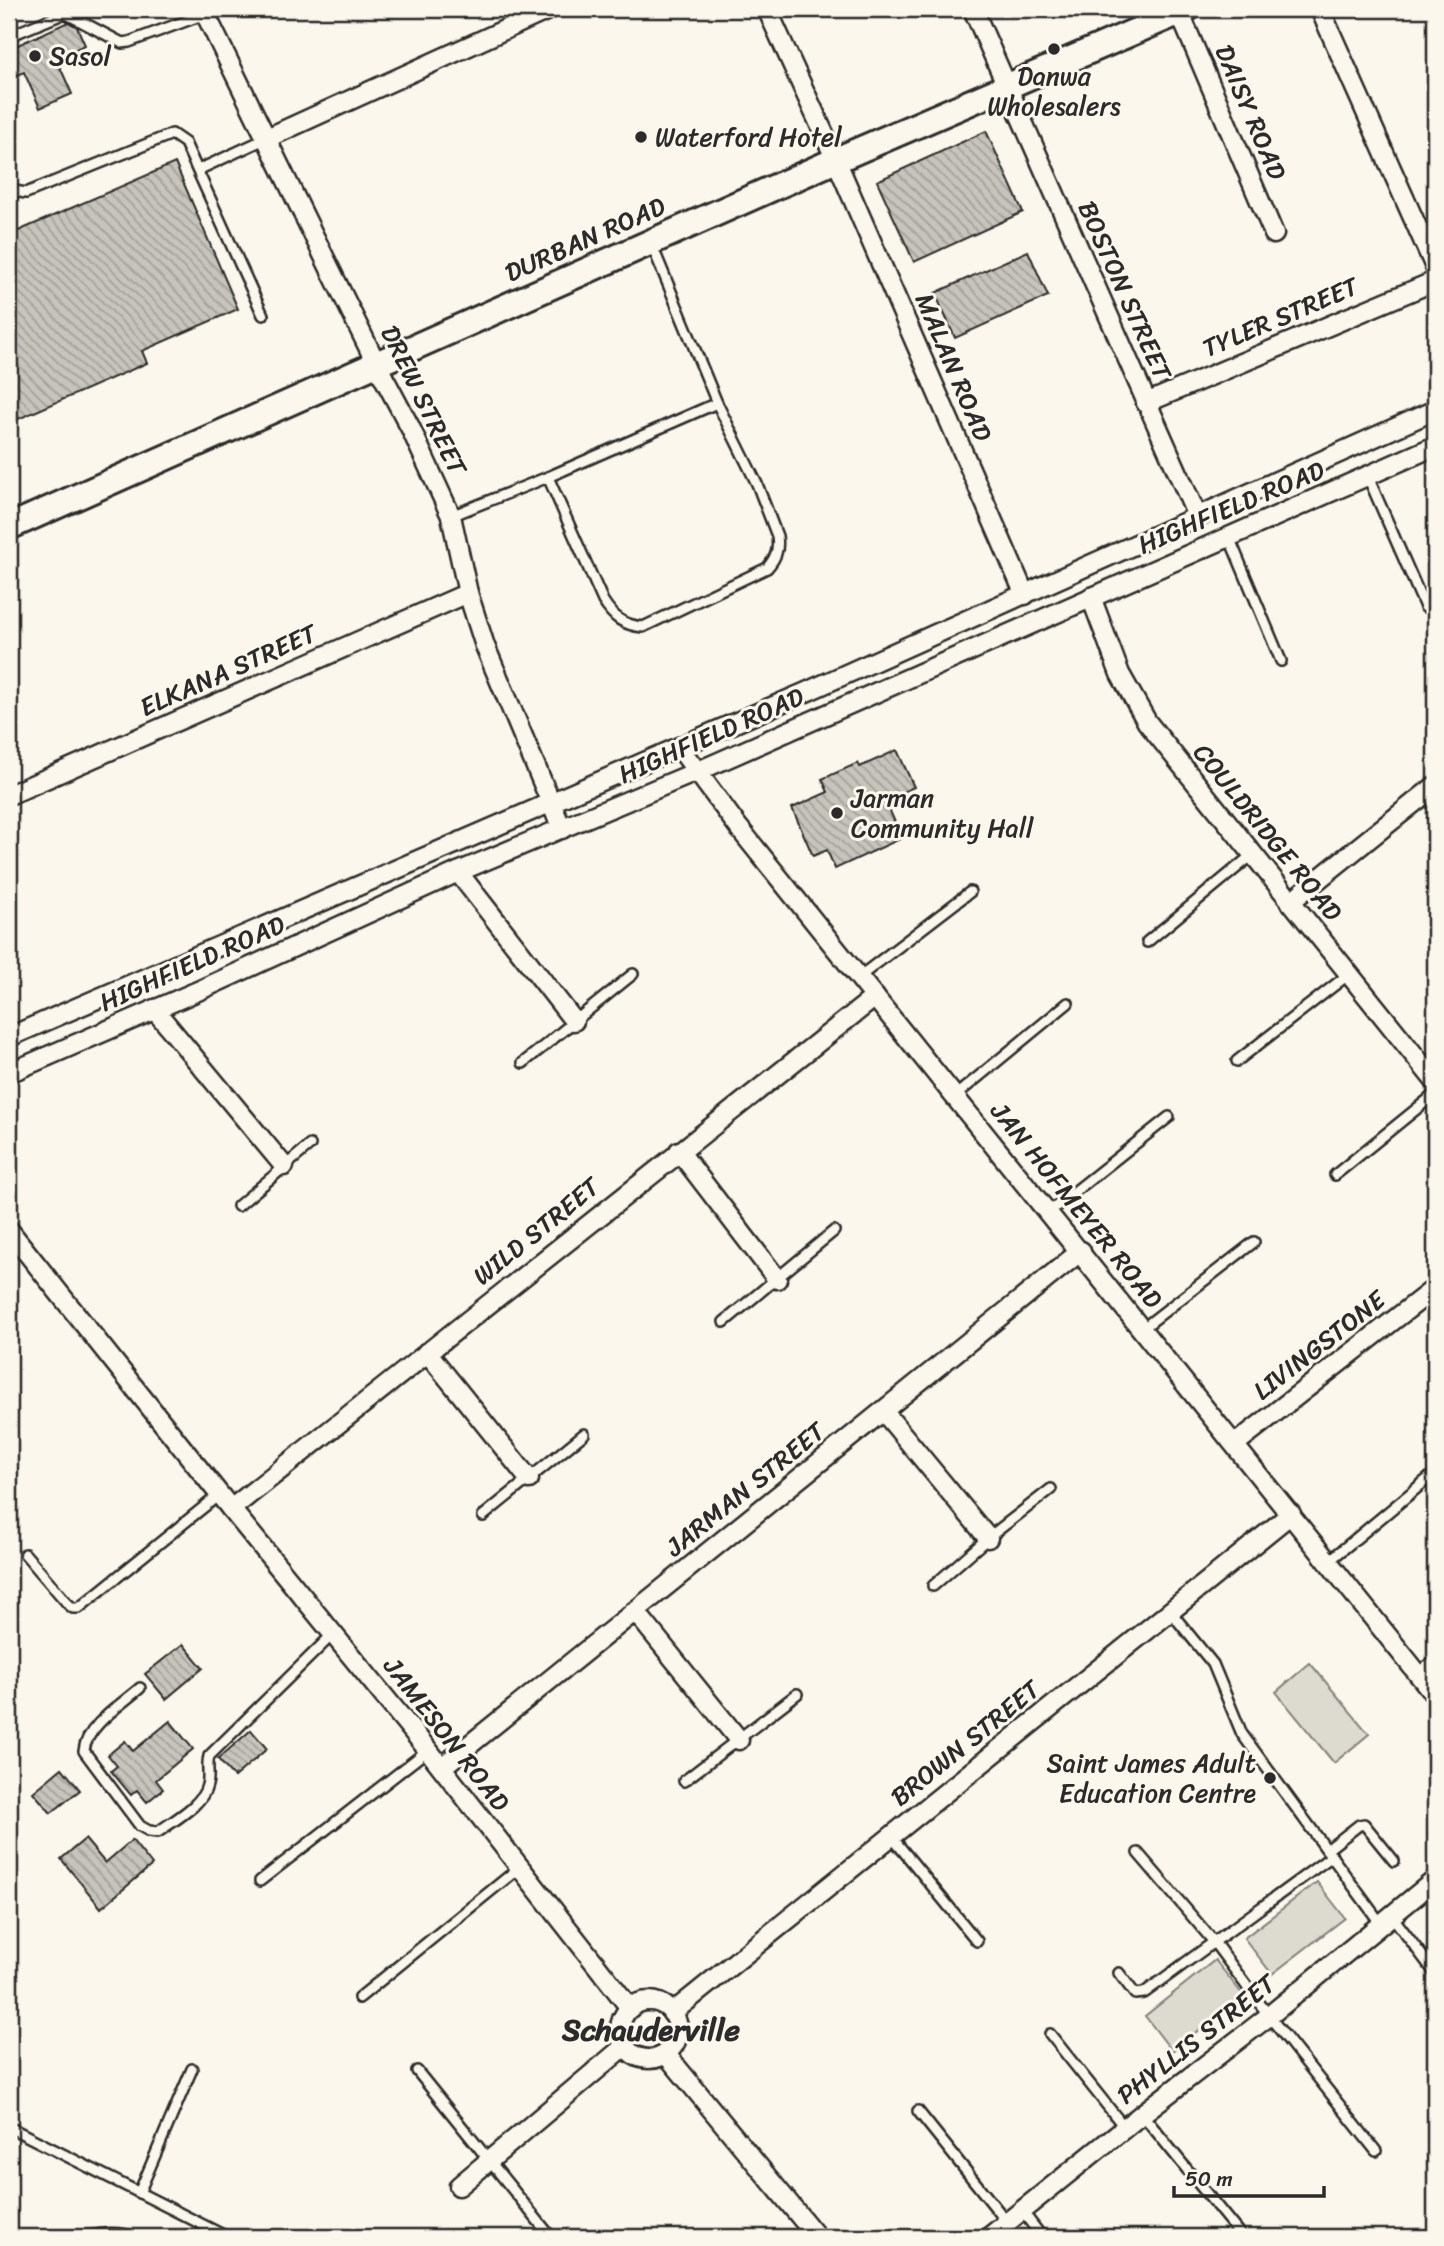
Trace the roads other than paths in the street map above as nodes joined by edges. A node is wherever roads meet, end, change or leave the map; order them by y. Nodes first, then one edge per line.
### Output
1 (550, 9) edge
2 (766, 9) edge
3 (973, 9) edge
4 (1320, 9) edge
5 (1181, 10) edge
6 (65, 11) edge
7 (204, 11) edge
8 (9, 36) edge
9 (1007, 84) junction
10 (267, 138) junction
11 (835, 160) junction
12 (198, 170) junction
13 (9, 190) edge
14 (1274, 233) dead end
15 (650, 242) junction
16 (1435, 267) edge
17 (1435, 281) edge
18 (263, 315) dead end
19 (377, 365) junction
20 (717, 403) junction
21 (1146, 403) junction
22 (1435, 410) edge
23 (1435, 446) edge
24 (548, 477) junction
25 (1368, 477) junction
26 (451, 516) junction
27 (1197, 516) junction
28 (9, 527) edge
29 (1229, 537) junction
30 (468, 593) junction
31 (1025, 595) junction
32 (1091, 597) junction
33 (1425, 607) dead end
34 (1282, 661) dead end
35 (679, 747) junction
36 (696, 772) junction
37 (1435, 786) edge
38 (9, 795) edge
39 (551, 803) junction
40 (562, 829) junction
41 (1252, 855) junction
42 (458, 872) junction
43 (970, 892) dead end
44 (1290, 902) junction
45 (1147, 942) dead end
46 (633, 974) dead end
47 (1349, 974) junction
48 (859, 977) junction
49 (875, 997) junction
50 (1068, 1003) dead end
51 (154, 1009) junction
52 (574, 1021) junction
53 (9, 1037) edge
54 (1237, 1061) dead end
55 (523, 1063) dead end
56 (9, 1073) edge
57 (1435, 1081) edge
58 (1435, 1094) edge
59 (955, 1096) junction
60 (1169, 1116) dead end
61 (310, 1145) dead end
62 (679, 1151) junction
63 (284, 1166) junction
64 (1335, 1175) dead end
65 (238, 1206) dead end
66 (1049, 1212) junction
67 (9, 1230) edge
68 (834, 1231) dead end
69 (1254, 1242) dead end
70 (1081, 1251) junction
71 (776, 1279) junction
72 (1435, 1288) edge
73 (724, 1322) dead end
74 (1142, 1329) junction
75 (427, 1352) junction
76 (884, 1412) junction
77 (583, 1434) dead end
78 (1236, 1444) junction
79 (1435, 1473) edge
80 (529, 1479) junction
81 (1051, 1489) dead end
82 (220, 1494) junction
83 (231, 1509) junction
84 (1291, 1514) junction
85 (483, 1516) dead end
86 (988, 1538) junction
87 (25, 1554) dead end
88 (1329, 1561) junction
89 (933, 1586) dead end
90 (635, 1611) junction
91 (1170, 1611) junction
92 (333, 1634) junction
93 (1435, 1661) edge
94 (1418, 1674) junction
95 (140, 1688) dead end
96 (797, 1694) dead end
97 (1435, 1695) edge
98 (739, 1740) junction
99 (428, 1750) junction
100 (442, 1767) junction
101 (684, 1782) dead end
102 (891, 1836) junction
103 (1138, 1853) dead end
104 (1330, 1853) junction
105 (1394, 1861) dead end
106 (519, 1868) junction
107 (1435, 1880) edge
108 (260, 1881) dead end
109 (1387, 1920) junction
110 (978, 1941) dead end
111 (1214, 1942) junction
112 (1119, 1973) dead end
113 (1435, 1973) edge
114 (359, 1998) dead end
115 (630, 2008) junction
116 (673, 2013) junction
117 (1269, 2016) junction
118 (1050, 2034) dead end
119 (625, 2046) junction
120 (666, 2053) junction
121 (192, 2069) dead end
122 (417, 2071) dead end
123 (918, 2111) dead end
124 (1142, 2114) junction
125 (9, 2127) edge
126 (1125, 2128) junction
127 (1376, 2151) dead end
128 (489, 2161) junction
129 (459, 2186) dead end
130 (139, 2193) junction
131 (1015, 2217) junction
132 (83, 2237) edge
133 (135, 2237) edge
134 (227, 2237) edge
135 (551, 2237) edge
136 (817, 2237) edge
137 (989, 2237) edge
138 (1042, 2237) edge
139 (1242, 2237) edge

1 - 10 street
2 - 11 street, MALAN ROAD
3 - 9 street, BOSTON STREET
4 - 16 street
5 - 9 street, DURBAN ROAD
5 - 14 street, DAISY ROAD
6 - 7 lane
6 - 8 lane
7 - 10 street, DREW STREET
9 - 11 street, DURBAN ROAD
9 - 21 street, BOSTON STREET
10 - 12 lane
10 - 19 street, DREW STREET
11 - 15 street, DURBAN ROAD
11 - 31 street, MALAN ROAD
12 - 13 lane
12 - 18 lane
15 - 19 street, DURBAN ROAD
15 - 20 lane
17 - 21 street, TYLER STREET
19 - 26 street, DREW STREET
19 - 28 street, DURBAN ROAD
20 - 24 lane
20 - 24 lane
21 - 27 street, BOSTON STREET
22 - 27 street, HIGHFIELD ROAD
23 - 25 street, HIGHFIELD ROAD
24 - 26 lane
25 - 29 street, HIGHFIELD ROAD
25 - 33 lane
26 - 30 street, DREW STREET
27 - 31 street, HIGHFIELD ROAD
29 - 32 street, HIGHFIELD ROAD
29 - 34 lane
30 - 38 street, ELKANA STREET
30 - 39 street, DREW STREET
31 - 35 street, HIGHFIELD ROAD
32 - 36 street, HIGHFIELD ROAD
32 - 41 street, COULDRIDGE ROAD
35 - 36 street, JAN HOFMEYER ROAD
35 - 39 street, HIGHFIELD ROAD
36 - 40 street, HIGHFIELD ROAD
36 - 48 street, JAN HOFMEYER ROAD
37 - 44 street
39 - 40 street, DREW STREET
39 - 53 street, HIGHFIELD ROAD
40 - 42 street, HIGHFIELD ROAD
41 - 44 street, COULDRIDGE ROAD
41 - 45 lane
42 - 51 street, HIGHFIELD ROAD
42 - 52 street
43 - 48 lane
44 - 47 street, COULDRIDGE ROAD
46 - 52 lane
47 - 54 lane
47 - 57 street, COULDRIDGE ROAD
48 - 49 street, JAN HOFMEYER ROAD
49 - 59 street, JAN HOFMEYER ROAD
49 - 62 street, WILD STREET
50 - 59 lane
51 - 56 street, HIGHFIELD ROAD
51 - 63 street
52 - 55 lane
58 - 64 lane
59 - 66 street, JAN HOFMEYER ROAD
60 - 66 lane
61 - 63 lane
62 - 71 street
62 - 75 street, WILD STREET
63 - 65 lane
66 - 70 street, JAN HOFMEYER ROAD
67 - 82 street, JAMESON ROAD
68 - 71 lane
69 - 74 lane
70 - 74 street, JAN HOFMEYER ROAD
70 - 76 street, JARMAN STREET
71 - 73 lane
72 - 78 street, LIVINGSTONE
74 - 78 street, JAN HOFMEYER ROAD
75 - 80 street
75 - 83 street, WILD STREET
76 - 86 street
76 - 90 street, JARMAN STREET
77 - 80 lane
78 - 84 street, JAN HOFMEYER ROAD
79 - 88 lane
80 - 85 lane
81 - 86 lane
82 - 83 street, JAMESON ROAD
82 - 87 lane
83 - 92 street, JAMESON ROAD
84 - 88 street, JAN HOFMEYER ROAD
84 - 91 street, BROWN STREET
86 - 89 lane
88 - 94 street, JAN HOFMEYER ROAD
90 - 98 street
90 - 100 street, JARMAN STREET
91 - 102 street, BROWN STREET
91 - 104 lane
92 - 95 lane
92 - 99 street, JAMESON ROAD
93 - 94 lane
94 - 97 street, JAN HOFMEYER ROAD
96 - 98 lane
98 - 101 lane
99 - 100 street, JAMESON ROAD
99 - 108 lane
100 - 106 street, JAMESON ROAD
102 - 110 lane
102 - 116 street, BROWN STREET
103 - 111 lane
104 - 105 lane
104 - 109 lane
104 - 111 lane
106 - 114 lane
106 - 115 street, JAMESON ROAD
107 - 109 street, PHYLLIS STREET
109 - 113 lane
109 - 117 street, PHYLLIS STREET
111 - 112 lane
111 - 117 lane
115 - 116 street
115 - 119 street
116 - 120 street
117 - 124 street, PHYLLIS STREET
117 - 127 lane
118 - 126 lane
119 - 120 street
119 - 128 street
120 - 136 street
121 - 130 lane
122 - 128 lane
123 - 131 lane
124 - 126 street, PHYLLIS STREET
124 - 139 lane
125 - 130 lane
126 - 131 street, PHYLLIS STREET
128 - 129 street
128 - 135 lane
130 - 134 lane
131 - 137 street, PHYLLIS STREET
131 - 138 lane
132 - 133 lane

